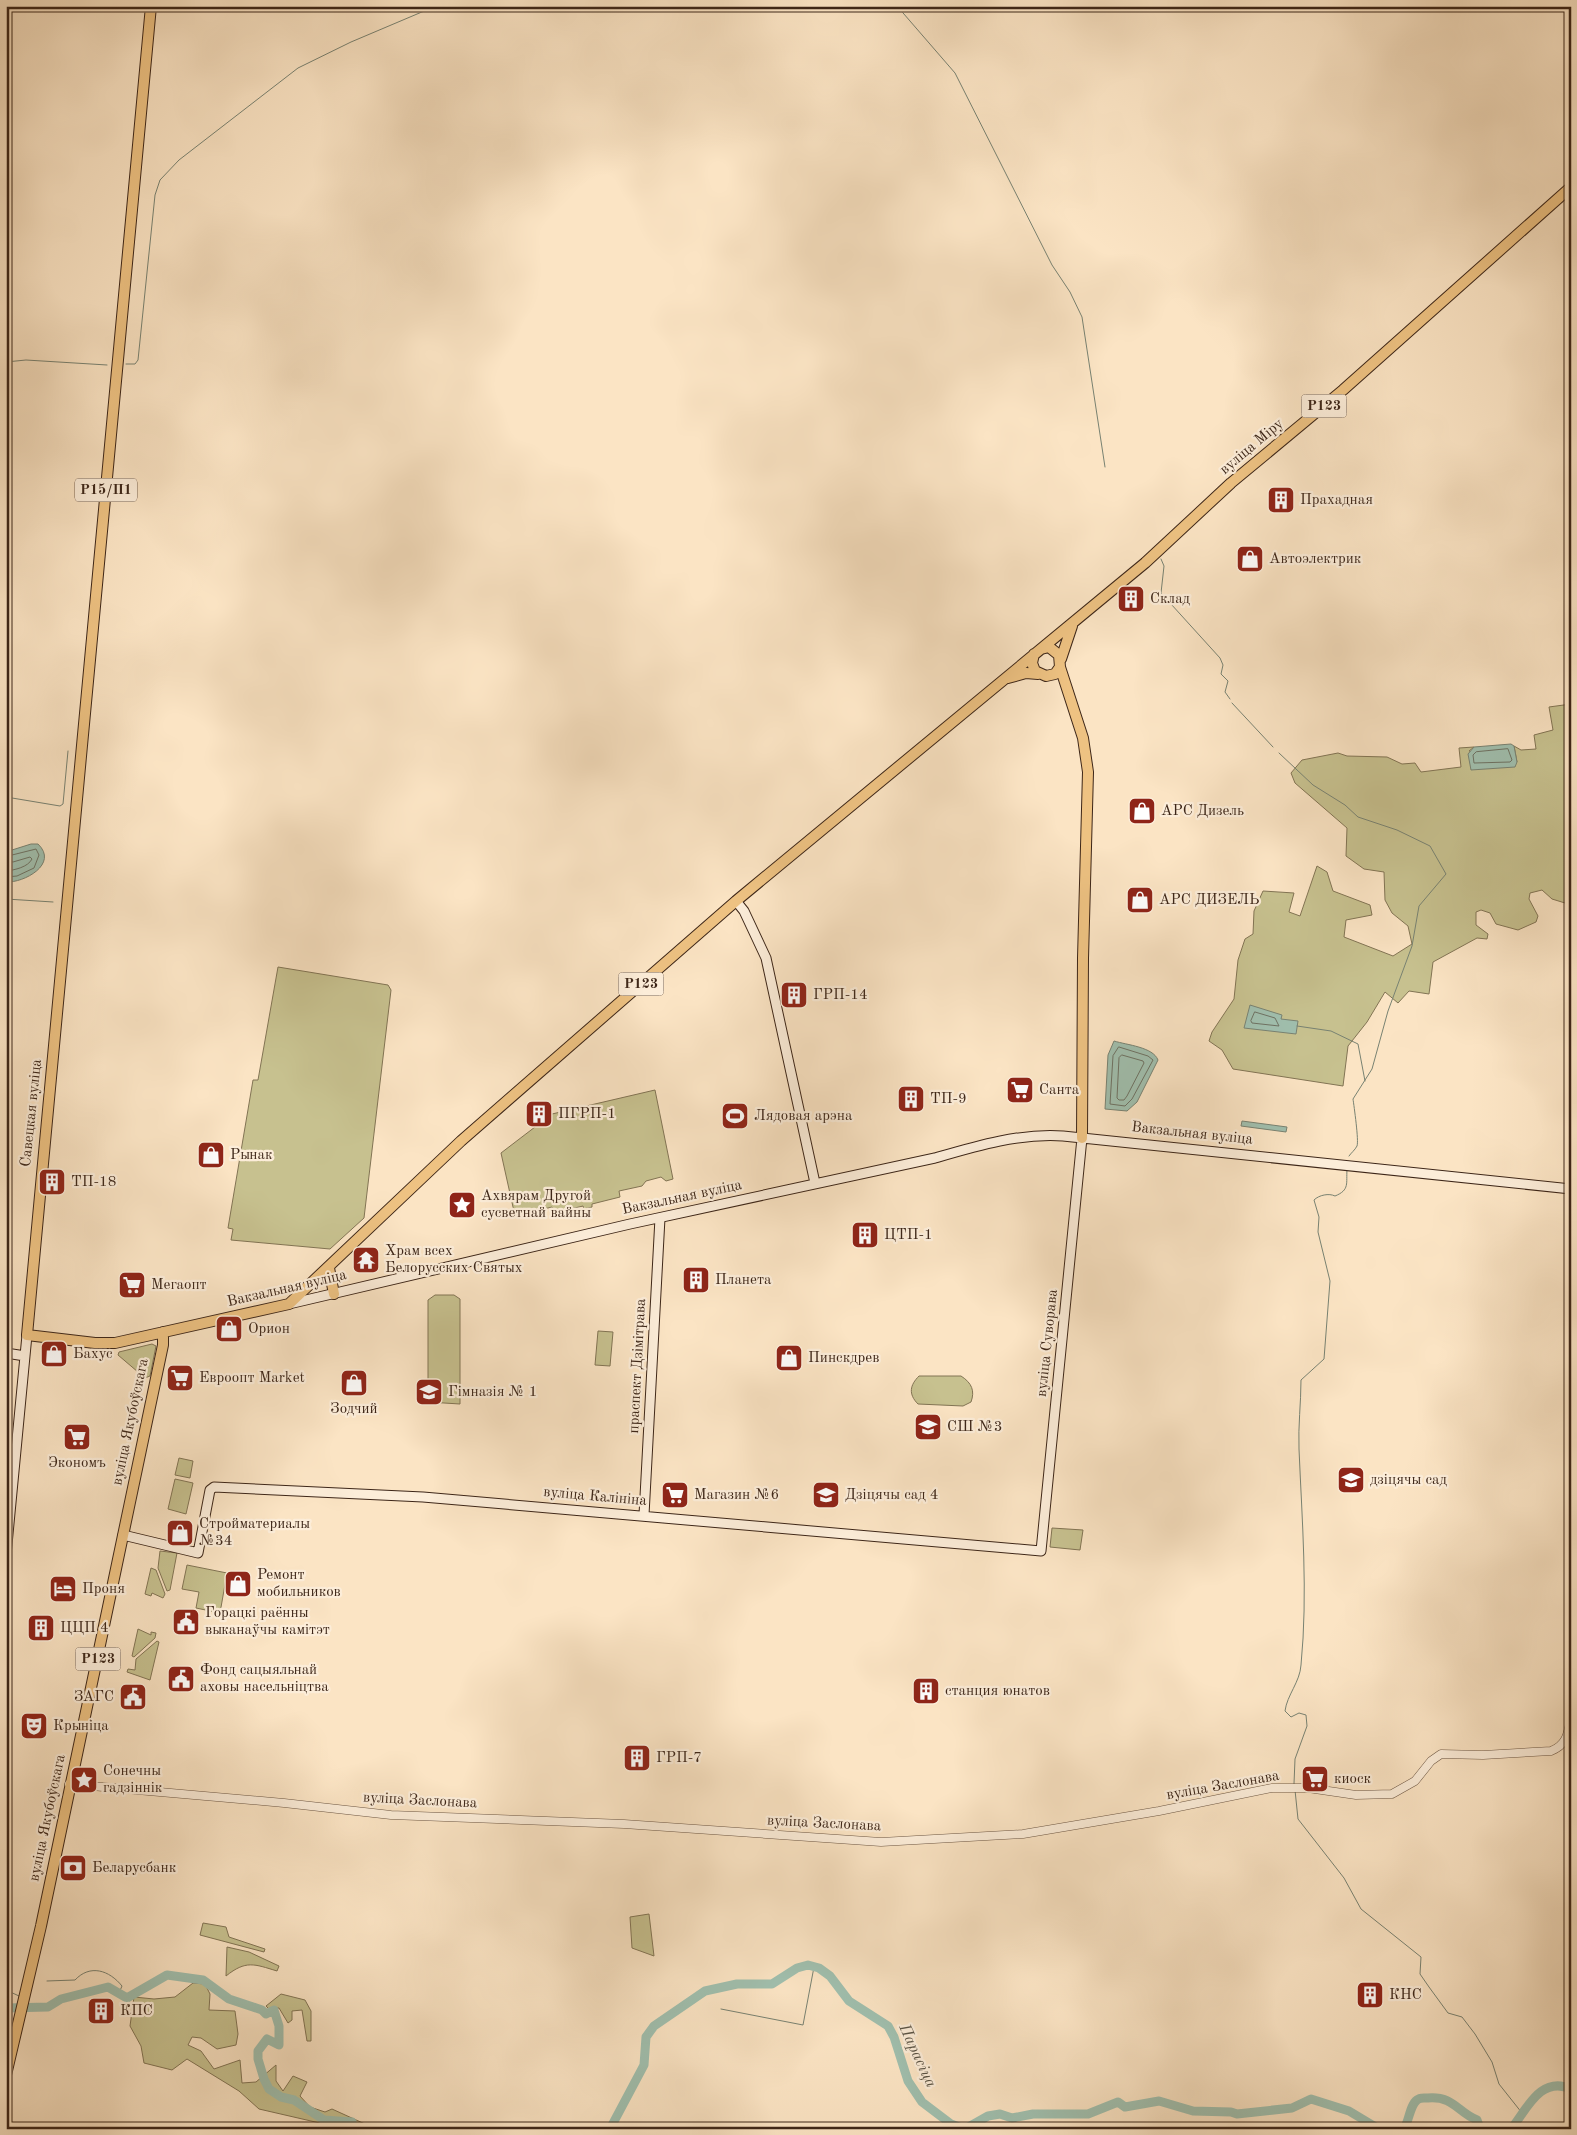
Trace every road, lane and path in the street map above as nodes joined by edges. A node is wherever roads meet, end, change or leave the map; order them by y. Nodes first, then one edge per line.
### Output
1 (151, 6) edge
2 (1571, 187) edge
3 (1075, 620) junction
4 (1038, 652) junction
5 (1060, 663) junction
6 (1042, 675) junction
7 (1005, 679) junction
8 (1071, 703) junction
9 (736, 900) junction
10 (1082, 1138) junction
11 (815, 1183) junction
12 (1571, 1189) edge
13 (660, 1218) junction
14 (329, 1268) junction
15 (334, 1294) junction
16 (289, 1304) junction
17 (163, 1332) junction
18 (27, 1335) junction
19 (6, 1353) edge
20 (25, 1356) junction
21 (644, 1515) junction
22 (123, 1535) junction
23 (1041, 1551) joint
24 (6, 1555) edge
25 (1571, 1718) edge
26 (70, 1784) junction
27 (6, 2075) edge

1 - 18 main road, Савецкая вуліца / Р15/П1
2 - 3 main road, вуліца Міру / Р123
3 - 4 main road, вуліца Міру / Р123
3 - 5 main road
4 - 5 main road
4 - 6 main road
4 - 7 main road, Р123
5 - 6 main road
5 - 8 main road
6 - 7 main road
6 - 8 main road
7 - 9 main road, Р123
8 - 10 main road
9 - 11 main road
9 - 14 main road, Р123
10 - 11 main road, Вакзальная вуліца
10 - 12 main road, Вакзальная вуліца
10 - 23 main road, вуліца Суворава
11 - 13 main road, Вакзальная вуліца
13 - 15 main road, Вакзальная вуліца
13 - 21 main road, праспект Дзімітрава
14 - 15 main road
14 - 16 main road, Р123
15 - 16 main road, Вакзальная вуліца
16 - 17 main road, Вакзальная вуліца / Р123
17 - 18 main road, Вакзальная вуліца
17 - 22 main road, вуліца Якубоўскага / Р123
18 - 20 main road, Савецкая вуліца / Р15/П1
19 - 20 main road
20 - 24 main road, Савецкая вуліца / Р15/П1
21 - 22 main road, вуліца Калініна
21 - 23 main road, вуліца Калініна
22 - 26 main road, вуліца Якубоўскага / Р123
25 - 26 street, вуліца Заслонава
26 - 27 main road, вуліца Якубоўскага / Р123

